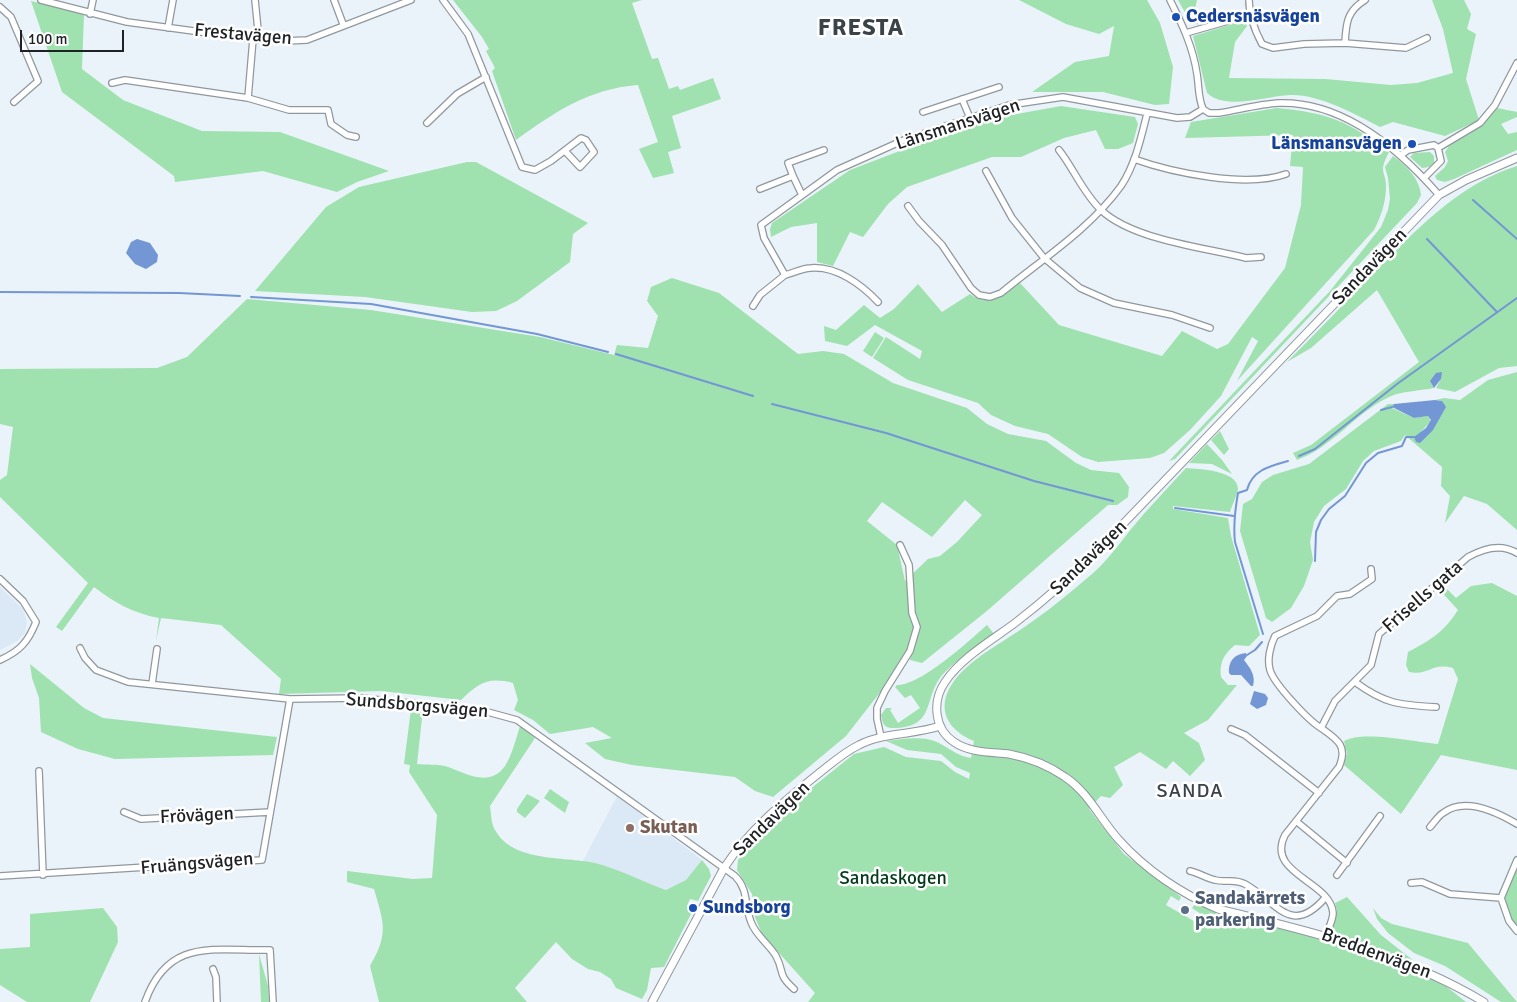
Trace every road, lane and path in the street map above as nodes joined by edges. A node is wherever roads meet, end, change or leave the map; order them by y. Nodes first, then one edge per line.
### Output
1 (41, 0) edge
2 (93, 0) edge
3 (173, 0) edge
4 (255, 0) edge
5 (334, 0) edge
6 (411, 0) edge
7 (444, 0) edge
8 (1170, 0) edge
9 (1249, 0) edge
10 (1365, 0) edge
11 (0, 7) edge
12 (90, 14) junction
13 (1250, 14) junction
14 (343, 24) junction
15 (168, 28) junction
16 (1186, 32) junction
17 (1427, 38) dead end
18 (256, 40) junction
19 (1345, 43) junction
20 (1517, 63) edge
21 (486, 77) junction
22 (112, 84) dead end
23 (999, 87) dead end
24 (248, 98) junction
25 (962, 100) junction
26 (14, 102) dead end
27 (1203, 109) junction
28 (923, 112) dead end
29 (1147, 114) junction
30 (970, 118) junction
31 (427, 123) dead end
32 (356, 137) dead end
33 (1438, 148) junction
34 (824, 150) dead end
35 (1059, 150) dead end
36 (565, 151) junction
37 (1401, 155) junction
38 (1517, 158) edge
39 (1134, 159) junction
40 (986, 171) dead end
41 (1286, 174) dead end
42 (793, 176) junction
43 (1424, 178) junction
44 (760, 189) dead end
45 (802, 195) junction
46 (1438, 195) junction
47 (908, 206) dead end
48 (1100, 209) junction
49 (1261, 257) dead end
50 (1044, 258) junction
51 (785, 275) junction
52 (878, 302) dead end
53 (753, 306) dead end
54 (1210, 328) dead end
55 (900, 545) dead end
56 (1517, 553) edge
57 (1371, 569) dead end
58 (0, 580) edge
59 (80, 648) dead end
60 (157, 649) dead end
61 (0, 660) edge
62 (1355, 682) junction
63 (152, 684) junction
64 (290, 699) junction
65 (1436, 707) dead end
66 (940, 726) junction
67 (1321, 728) junction
68 (1231, 729) dead end
69 (881, 737) junction
70 (40, 771) dead end
71 (1319, 793) junction
72 (124, 812) dead end
73 (270, 812) junction
74 (1380, 816) dead end
75 (1296, 821) junction
76 (1517, 824) edge
77 (1430, 828) dead end
78 (1517, 860) edge
79 (1348, 863) junction
80 (724, 868) junction
81 (1190, 871) dead end
82 (43, 875) junction
83 (1337, 875) dead end
84 (0, 876) edge
85 (1411, 883) dead end
86 (1325, 898) junction
87 (1501, 898) junction
88 (1517, 930) edge
89 (1326, 936) junction
90 (214, 969) dead end
91 (794, 989) dead end
92 (145, 1002) edge
93 (217, 1002) edge
94 (273, 1002) edge
95 (652, 1002) edge
96 (1484, 1002) edge

1 - 12 street, Frestavägen
2 - 12 street
3 - 15 street
4 - 18 street
5 - 14 street
6 - 14 street, Frestavägen
7 - 21 street
8 - 16 street
9 - 13 street
10 - 19 street
11 - 26 street
12 - 15 street, Frestavägen
13 - 16 street
13 - 19 street
14 - 18 street, Frestavägen
15 - 18 street, Frestavägen
16 - 27 street
17 - 19 street
18 - 24 street
20 - 33 street
21 - 31 street
21 - 36 street
22 - 24 street
23 - 25 street
24 - 32 street
25 - 28 street
25 - 30 street
27 - 29 street, Länsmansvägen
27 - 37 street
29 - 30 street, Länsmansvägen
29 - 39 street
30 - 45 street, Länsmansvägen
33 - 37 street
33 - 43 street
34 - 42 street
35 - 48 street
36 - 36 street
37 - 43 street
38 - 46 street
39 - 41 street
39 - 48 street
40 - 50 street
42 - 44 street
42 - 45 street
43 - 46 street
45 - 51 street, Länsmansvägen
46 - 66 street, Sandavägen
47 - 50 street
48 - 49 street
48 - 50 street
50 - 54 street
51 - 52 street
51 - 53 street
55 - 69 street
56 - 62 street, Frisells gata
57 - 67 street
58 - 61 street
59 - 63 street, Sundsborgsvägen
60 - 63 street
62 - 65 street
62 - 67 street, Frisells gata
63 - 64 street, Sundsborgsvägen
64 - 73 street, Fruängsvägen
64 - 80 street, Sundsborgsvägen
66 - 69 street, Sandavägen
66 - 89 street, Breddenvägen
67 - 71 street
68 - 71 street
69 - 80 street, Sandavägen
70 - 82 street
71 - 75 street
72 - 73 street, Frövägen
73 - 82 street, Fruängsvägen
74 - 79 street
75 - 79 street
75 - 86 street
76 - 77 street
78 - 87 street
79 - 83 street
80 - 91 street, Sandavägen
80 - 95 street, Sandavägen
81 - 86 street
82 - 84 street, Fruängsvägen
85 - 87 street
86 - 89 street
87 - 88 street
89 - 96 street, Breddenvägen
90 - 93 street
92 - 94 street

